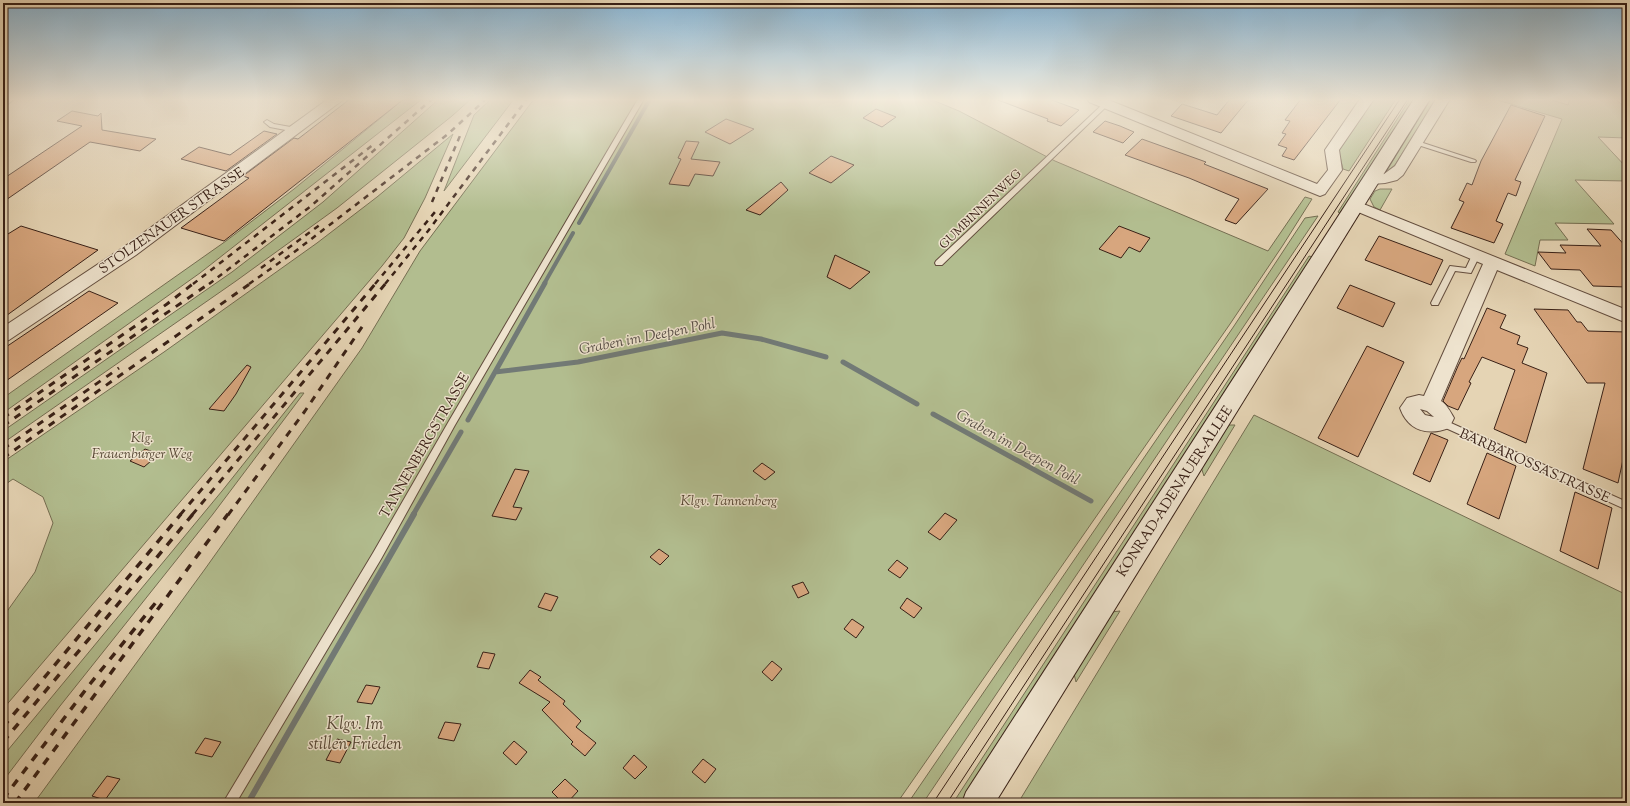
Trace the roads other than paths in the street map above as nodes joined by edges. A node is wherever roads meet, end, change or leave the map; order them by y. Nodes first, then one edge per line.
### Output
1 (287, 137) edge
2 (619, 137) edge
3 (1072, 137) edge
4 (1191, 137) edge
5 (1341, 137) edge
6 (1399, 137) edge
7 (1421, 137) edge
8 (1417, 143) junction
9 (1473, 161) dead end
10 (1372, 180) junction
11 (1356, 206) junction
12 (1484, 258) junction
13 (939, 263) dead end
14 (1435, 303) dead end
15 (1627, 317) edge
16 (3, 336) edge
17 (1442, 423) joint
18 (1627, 506) edge
19 (229, 803) edge
20 (977, 803) edge

1 - 16 street, STOLZENAUER STRASSE
2 - 19 lane, TANNENBERGSTRASSE
3 - 13 lane, GUMBINNENWEG
4 - 5 street
6 - 10 main road, KONRAD-ADENAUER-ALLEE
7 - 8 street
8 - 9 lane
8 - 10 street
10 - 11 main road, KONRAD-ADENAUER-ALLEE
11 - 12 street
11 - 20 main road, KONRAD-ADENAUER-ALLEE
12 - 14 lane
12 - 15 street
12 - 17 street, BARBAROSSASTRASSE
17 - 18 lane, BARBAROSSASTRASSE

